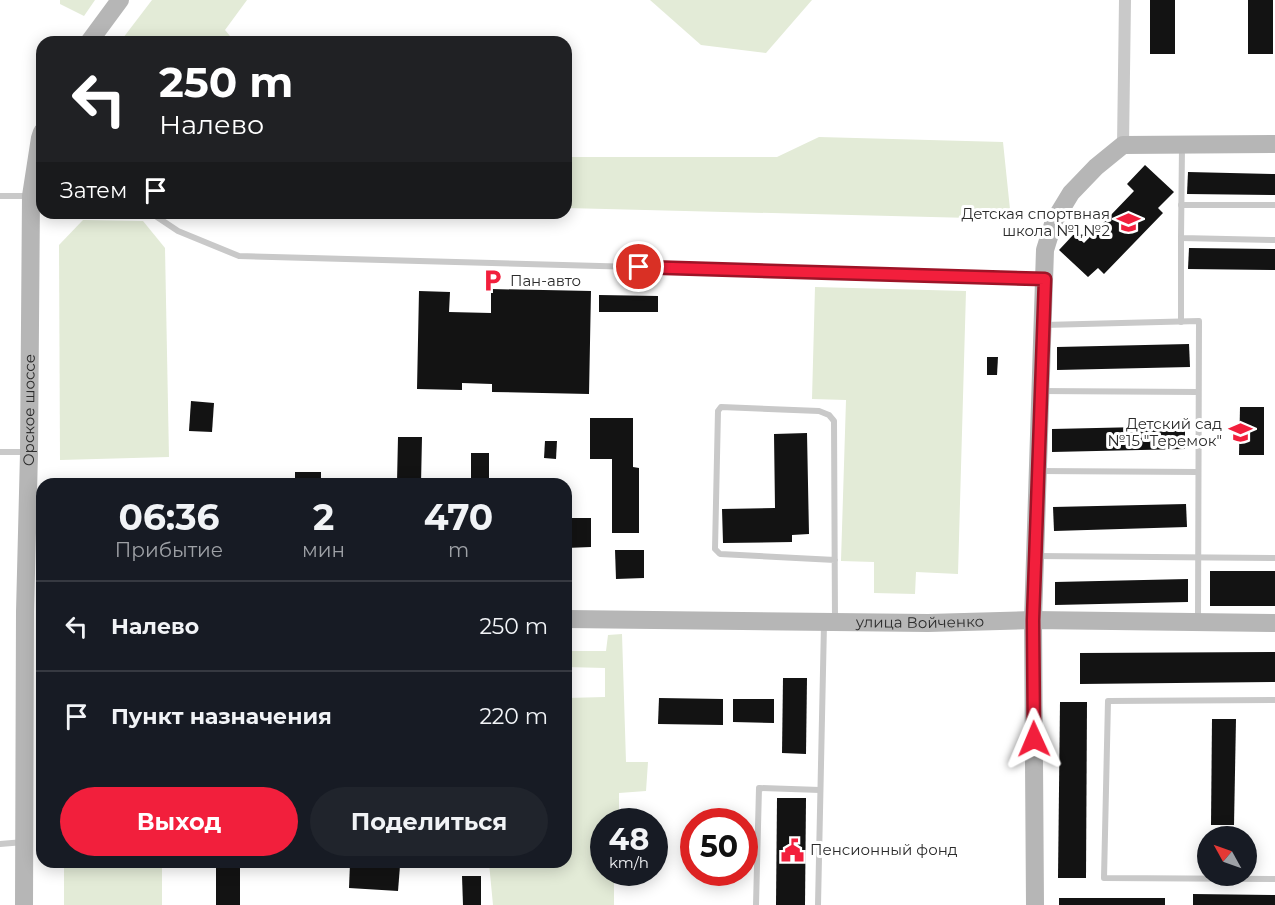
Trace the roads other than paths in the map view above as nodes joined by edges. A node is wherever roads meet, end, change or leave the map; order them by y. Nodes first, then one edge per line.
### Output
1 (120, 0) edge
2 (1125, 0) edge
3 (93, 36) edge
4 (1275, 144) edge
5 (1123, 145) junction
6 (1182, 145) junction
7 (36, 166) edge
8 (0, 196) edge
9 (31, 196) junction
10 (1181, 205) junction
11 (1275, 205) edge
12 (161, 219) edge
13 (1181, 238) junction
14 (1275, 240) edge
15 (1045, 279) junction
16 (1181, 322) junction
17 (1043, 325) junction
18 (1041, 391) junction
19 (1198, 392) junction
20 (0, 452) edge
21 (29, 453) junction
22 (1038, 471) junction
23 (1198, 472) junction
24 (1035, 556) junction
25 (1198, 557) junction
26 (1275, 558) edge
27 (835, 560) junction
28 (34, 612) edge
29 (572, 619) edge
30 (1033, 620) junction
31 (830, 622) junction
32 (1198, 622) junction
33 (1275, 623) edge
34 (1275, 700) edge
35 (820, 790) junction
36 (24, 842) junction
37 (0, 844) edge
38 (1275, 879) edge
39 (24, 905) edge
40 (756, 905) edge
41 (818, 905) edge
42 (1035, 905) edge

1 - 3 main road
2 - 5 street
4 - 6 main road
5 - 6 main road
5 - 15 main road
6 - 10 lane
7 - 9 main road, Орское шоссе
8 - 9 lane
9 - 21 main road, Орское шоссе
10 - 11 lane
10 - 13 lane
12 - 15 lane
13 - 14 lane
13 - 16 lane
15 - 17 main road
16 - 17 lane
16 - 19 lane
17 - 18 main road
18 - 19 lane
18 - 22 main road
19 - 23 lane
20 - 21 lane
21 - 28 main road, Орское шоссе
22 - 23 lane
22 - 24 main road
23 - 25 lane
24 - 25 lane
24 - 30 main road
25 - 26 lane
25 - 32 lane
27 - 27 lane
27 - 31 lane
28 - 36 main road, Орское шоссе
29 - 31 main road, улица Войченко
30 - 31 main road, улица Войченко
30 - 32 main road, улица Войченко
30 - 42 main road
31 - 35 lane
32 - 33 main road, улица Войченко
34 - 38 lane
35 - 40 lane
35 - 41 lane
36 - 37 lane
36 - 39 main road, Орское шоссе

